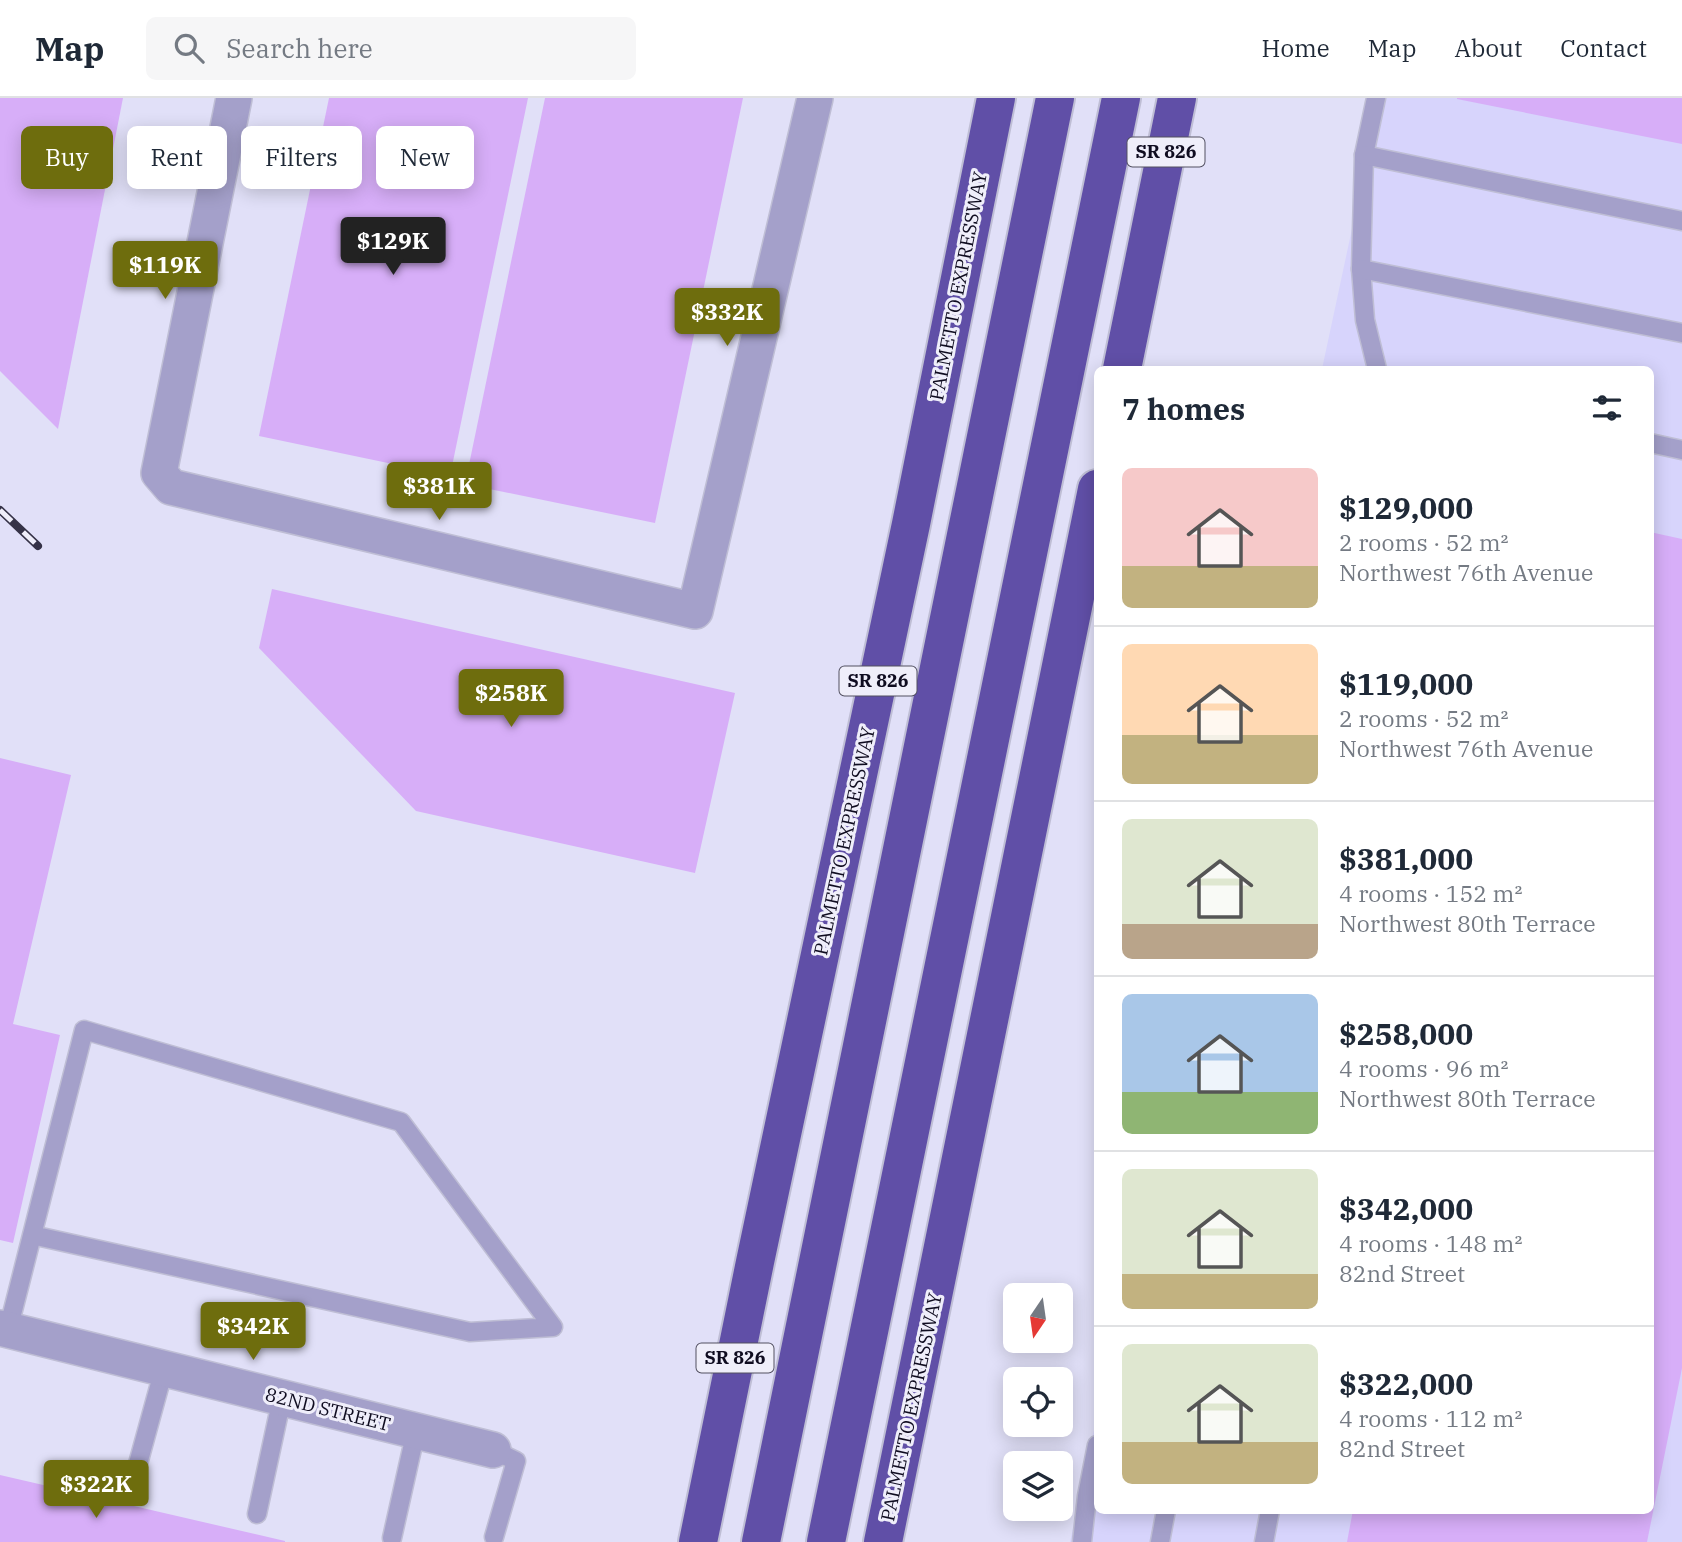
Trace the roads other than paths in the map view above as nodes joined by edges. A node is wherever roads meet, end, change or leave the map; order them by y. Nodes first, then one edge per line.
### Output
1 (234, 98) edge
2 (815, 98) edge
3 (996, 98) edge
4 (1055, 98) edge
5 (1121, 98) edge
6 (1177, 98) edge
7 (1204, 98) edge
8 (1376, 98) edge
9 (1364, 155) junction
10 (1156, 206) junction
11 (1682, 221) edge
12 (1361, 270) junction
13 (1682, 333) edge
14 (1123, 366) edge
15 (1376, 366) edge
16 (1654, 444) edge
17 (1682, 450) edge
18 (1094, 504) edge
19 (32, 1235) junction
20 (4, 1329) edge
21 (164, 1369) junction
22 (282, 1398) junction
23 (416, 1431) junction
24 (494, 1450) joint
25 (1094, 1460) edge
26 (133, 1482) dead end
27 (257, 1514) dead end
28 (1165, 1514) edge
29 (1269, 1514) edge
30 (763, 1531) edge
31 (494, 1537) dead end
32 (392, 1538) dead end
33 (698, 1542) edge
34 (826, 1542) edge
35 (883, 1542) edge
36 (1082, 1542) edge
37 (1160, 1542) edge
38 (1264, 1542) edge

1 - 2 street
3 - 33 highway, PALMETTO EXPRESSWAY / SR 826
4 - 30 highway
5 - 34 highway
6 - 10 highway, SR 826
7 - 10 highway
8 - 9 lane
9 - 11 lane
9 - 12 lane
10 - 14 highway, SR 826
12 - 13 lane
12 - 15 lane
16 - 17 lane
18 - 35 highway, PALMETTO EXPRESSWAY
19 - 19 lane
19 - 20 lane
20 - 21 street, 82ND STREET
21 - 22 street, 82ND STREET
21 - 26 lane
22 - 23 street, 82ND STREET
22 - 27 lane
23 - 24 street, 82ND STREET
23 - 32 lane
24 - 31 lane
25 - 36 lane
28 - 37 lane
29 - 38 lane

